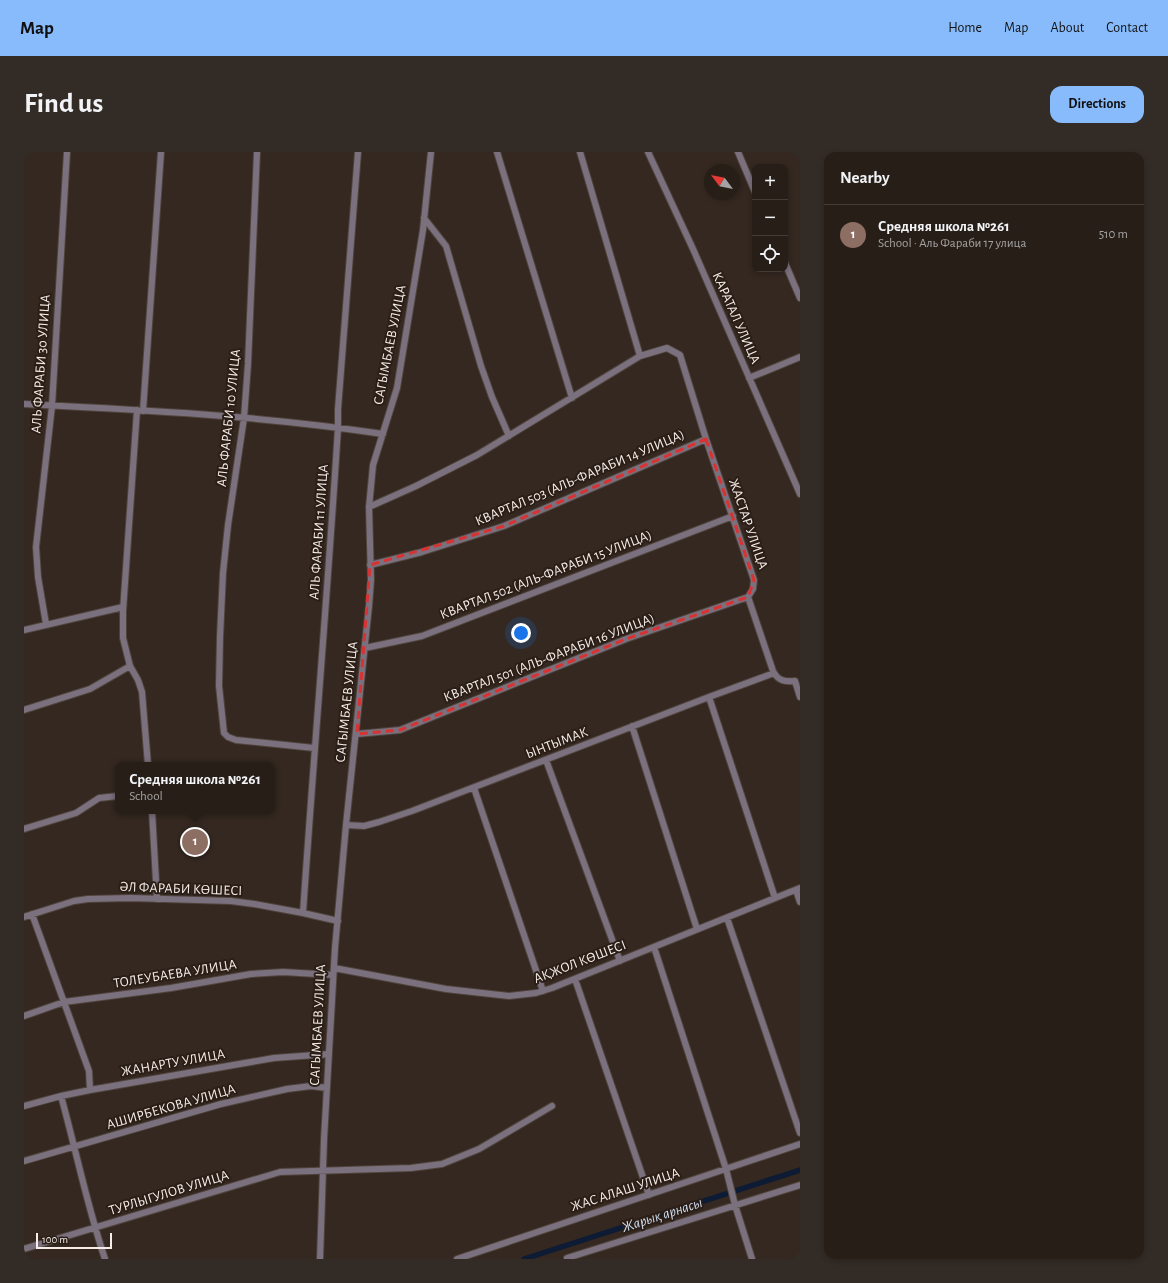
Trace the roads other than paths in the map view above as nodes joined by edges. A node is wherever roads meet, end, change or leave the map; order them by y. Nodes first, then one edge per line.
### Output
1 (67, 152) edge
2 (161, 152) edge
3 (257, 152) edge
4 (358, 152) edge
5 (431, 152) edge
6 (497, 152) edge
7 (580, 152) edge
8 (648, 152) edge
9 (738, 152) edge
10 (752, 185) edge
11 (424, 218) junction
12 (788, 270) edge
13 (800, 298) edge
14 (640, 356) junction
15 (800, 357) edge
16 (749, 378) junction
17 (572, 398) junction
18 (24, 404) edge
19 (52, 406) junction
20 (140, 411) junction
21 (244, 418) junction
22 (338, 428) junction
23 (383, 434) junction
24 (509, 436) junction
25 (706, 439) junction
26 (800, 494) edge
27 (369, 507) junction
28 (733, 516) junction
29 (370, 565) junction
30 (748, 597) junction
31 (123, 607) junction
32 (46, 624) junction
33 (24, 630) edge
34 (365, 648) junction
35 (130, 666) junction
36 (774, 673) junction
37 (797, 680) edge
38 (709, 697) junction
39 (800, 697) edge
40 (24, 710) edge
41 (632, 726) junction
42 (356, 734) junction
43 (314, 748) junction
44 (546, 760) junction
45 (148, 762) edge
46 (474, 788) junction
47 (115, 796) edge
48 (152, 814) edge
49 (346, 825) junction
50 (24, 829) edge
51 (798, 889) edge
52 (775, 898) junction
53 (157, 899) junction
54 (800, 902) edge
55 (303, 913) junction
56 (32, 914) junction
57 (24, 917) edge
58 (727, 918) junction
59 (338, 921) junction
60 (697, 930) junction
61 (654, 947) junction
62 (620, 961) junction
63 (334, 968) junction
64 (333, 975) junction
65 (575, 979) junction
66 (544, 991) junction
67 (64, 1002) junction
68 (24, 1016) edge
69 (329, 1054) junction
70 (327, 1088) junction
71 (90, 1090) junction
72 (61, 1096) junction
73 (24, 1106) edge
74 (552, 1106) dead end
75 (800, 1133) edge
76 (800, 1144) edge
77 (75, 1146) junction
78 (24, 1161) edge
79 (726, 1169) junction
80 (322, 1171) junction
81 (800, 1186) edge
82 (649, 1195) junction
83 (734, 1205) junction
84 (94, 1228) junction
85 (24, 1249) edge
86 (567, 1258) dead end
87 (105, 1259) edge
88 (320, 1259) edge
89 (457, 1259) edge
90 (752, 1259) edge

1 - 19 street, АЛЬ ФАРАБИ 30 УЛИЦА
2 - 20 street
3 - 21 street, АЛЬ ФАРАБИ 10 УЛИЦА
4 - 22 street, АЛЬ ФАРАБИ 11 УЛИЦА
5 - 11 street, САГЫМБАЕВ УЛИЦА
6 - 17 street
7 - 14 street
8 - 16 street, КАРАТАЛ УЛИЦА
9 - 10 street
11 - 23 street, САГЫМБАЕВ УЛИЦА
11 - 24 street
12 - 13 street
14 - 17 street
14 - 25 street, ЖАСТАР УЛИЦА
15 - 16 street
16 - 26 street, КАРАТАЛ УЛИЦА
17 - 24 street
18 - 19 street
19 - 20 street
19 - 32 street, АЛЬ ФАРАБИ 30 УЛИЦА
20 - 21 street
20 - 31 street
21 - 22 street
21 - 43 street, АЛЬ ФАРАБИ 10 УЛИЦА
22 - 23 street
22 - 43 street, АЛЬ ФАРАБИ 11 УЛИЦА
23 - 27 street, САГЫМБАЕВ УЛИЦА
24 - 27 street
25 - 28 street, ЖАСТАР УЛИЦА
25 - 29 street, КВАРТАЛ 503 (АЛЬ-ФАРАБИ 14 УЛИЦА)
27 - 29 street, САГЫМБАЕВ УЛИЦА
28 - 30 street, ЖАСТАР УЛИЦА
28 - 34 street, КВАРТАЛ 502 (АЛЬ-ФАРАБИ 15 УЛИЦА)
29 - 34 street, САГЫМБАЕВ УЛИЦА
30 - 36 street
30 - 42 street, КВАРТАЛ 501 (АЛЬ-ФАРАБИ 16 УЛИЦА)
31 - 32 street
31 - 35 street
32 - 33 street
34 - 42 street, САГЫМБАЕВ УЛИЦА
35 - 40 street
35 - 45 street
36 - 37 street
36 - 38 street, ЫНТЫМАК
37 - 39 street
38 - 41 street, ЫНТЫМАК
38 - 52 street
41 - 44 street, ЫНТЫМАК
41 - 60 street
42 - 49 street, САГЫМБАЕВ УЛИЦА
43 - 55 street, АЛЬ ФАРАБИ 11 УЛИЦА
44 - 46 street, ЫНТЫМАК
44 - 62 street
46 - 49 street, ЫНТЫМАК
46 - 66 street
47 - 50 street
48 - 53 street
49 - 59 street, САГЫМБАЕВ УЛИЦА
51 - 52 street, АҚЖОЛ КӨШЕСІ
51 - 54 street
52 - 58 street, АҚЖОЛ КӨШЕСІ
53 - 55 street, ӘЛ ФАРАБИ КӨШЕСІ
53 - 56 street, ӘЛ ФАРАБИ КӨШЕСІ
55 - 59 street, ӘЛ ФАРАБИ КӨШЕСІ
56 - 57 street, ӘЛ ФАРАБИ КӨШЕСІ
56 - 67 street
58 - 60 street, АҚЖОЛ КӨШЕСІ
58 - 75 street
59 - 63 street, САГЫМБАЕВ УЛИЦА
60 - 61 street, АҚЖОЛ КӨШЕСІ
61 - 62 street, АҚЖОЛ КӨШЕСІ
61 - 79 street
62 - 65 street, АҚЖОЛ КӨШЕСІ
63 - 64 street, САГЫМБАЕВ УЛИЦА
63 - 66 street, АҚЖОЛ КӨШЕСІ
64 - 67 street, ТОЛЕУБАЕВА УЛИЦА
64 - 69 street, САГЫМБАЕВ УЛИЦА
65 - 66 street, АҚЖОЛ КӨШЕСІ
65 - 82 street
67 - 68 street, ТОЛЕУБАЕВА УЛИЦА
67 - 71 street
69 - 70 street, САГЫМБАЕВ УЛИЦА
69 - 71 street, ЖАНАРТУ УЛИЦА
70 - 77 street, АШИРБЕКОВА УЛИЦА
70 - 80 street, САГЫМБАЕВ УЛИЦА
71 - 72 street, ЖАНАРТУ УЛИЦА
72 - 73 street, ЖАНАРТУ УЛИЦА
72 - 77 street
74 - 80 street, ТУРЛЫГУЛОВ УЛИЦА
76 - 79 street, ЖАС АЛАШ УЛИЦА
77 - 78 street, АШИРБЕКОВА УЛИЦА
77 - 84 street
79 - 82 street, ЖАС АЛАШ УЛИЦА
79 - 83 street
80 - 84 street, ТУРЛЫГУЛОВ УЛИЦА
80 - 88 street, САГЫМБАЕВ УЛИЦА
81 - 83 street
82 - 89 street, ЖАС АЛАШ УЛИЦА
83 - 86 street
83 - 90 street
84 - 85 street, ТУРЛЫГУЛОВ УЛИЦА
84 - 87 street

